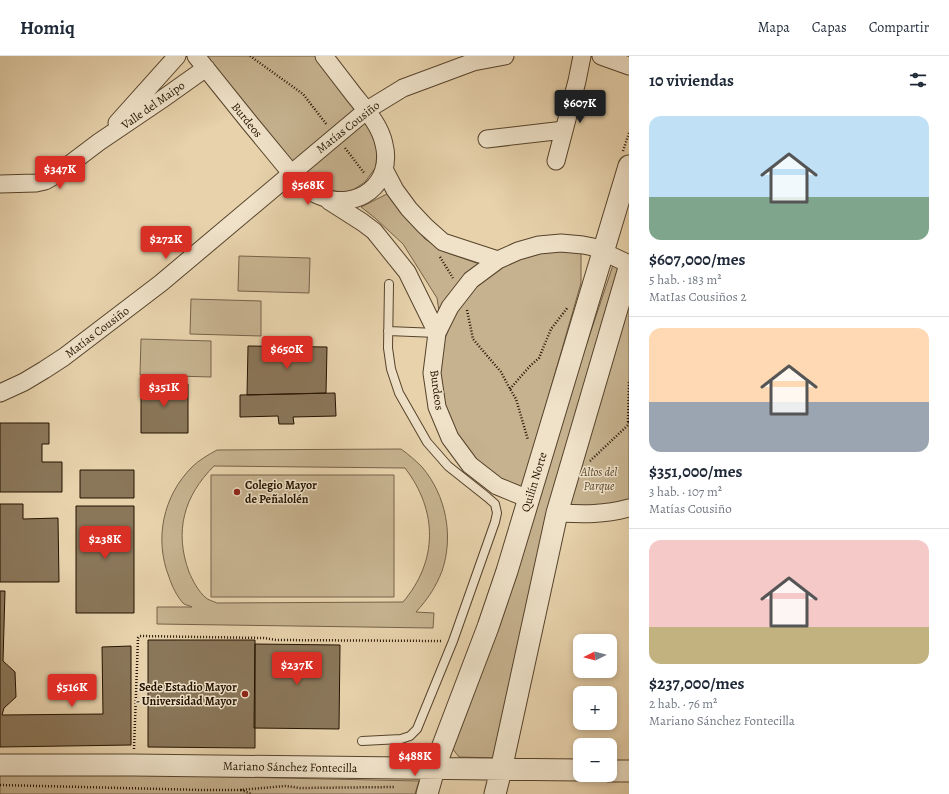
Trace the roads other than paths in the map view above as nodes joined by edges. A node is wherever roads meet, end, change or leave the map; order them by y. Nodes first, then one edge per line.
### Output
1 (177, 56) edge
2 (324, 56) edge
3 (505, 56) edge
4 (582, 56) edge
5 (601, 56) edge
6 (201, 62) edge
7 (454, 62) edge
8 (629, 66) edge
9 (366, 110) junction
10 (564, 130) junction
11 (487, 139) dead end
12 (99, 142) junction
13 (556, 161) dead end
14 (629, 166) edge
15 (384, 169) junction
16 (291, 173) junction
17 (0, 184) edge
18 (320, 196) junction
19 (603, 252) junction
20 (498, 260) junction
21 (629, 264) edge
22 (629, 268) edge
23 (388, 284) dead end
24 (388, 331) junction
25 (437, 334) junction
26 (0, 393) edge
27 (529, 499) junction
28 (629, 508) edge
29 (557, 513) junction
30 (362, 741) dead end
31 (0, 765) edge
32 (434, 769) junction
33 (501, 770) junction
34 (573, 770) edge
35 (617, 771) edge
36 (629, 771) edge
37 (427, 794) edge
38 (495, 794) edge

1 - 12 street, Valle del Maipo
2 - 9 street
3 - 7 street, Matías Cousiño
4 - 10 street
5 - 8 street
6 - 12 street, Valle del Maipo
6 - 16 street, Burdeos
7 - 9 street, Matías Cousiño
9 - 15 street
9 - 16 street, Matías Cousiño
10 - 11 street
10 - 13 street
12 - 17 street, Valle del Maipo
14 - 19 street, Quilín Norte
15 - 18 street, Burdeos
15 - 20 street
16 - 18 street, Burdeos
16 - 26 street, Matías Cousiño
18 - 25 street, Burdeos
19 - 20 street, Burdeos
19 - 21 street, Burdeos
19 - 27 street, Quilín Norte
20 - 25 street, Burdeos
22 - 29 street
23 - 24 lane
24 - 25 lane
24 - 30 lane
25 - 27 street, Burdeos
27 - 32 street, Quilín Norte
28 - 29 street
29 - 33 street
31 - 32 street, Mariano Sánchez Fontecilla
32 - 33 street, Mariano Sánchez Fontecilla
32 - 37 street, Quilín Norte
33 - 34 street, Mariano Sánchez Fontecilla
33 - 38 street
35 - 36 street

